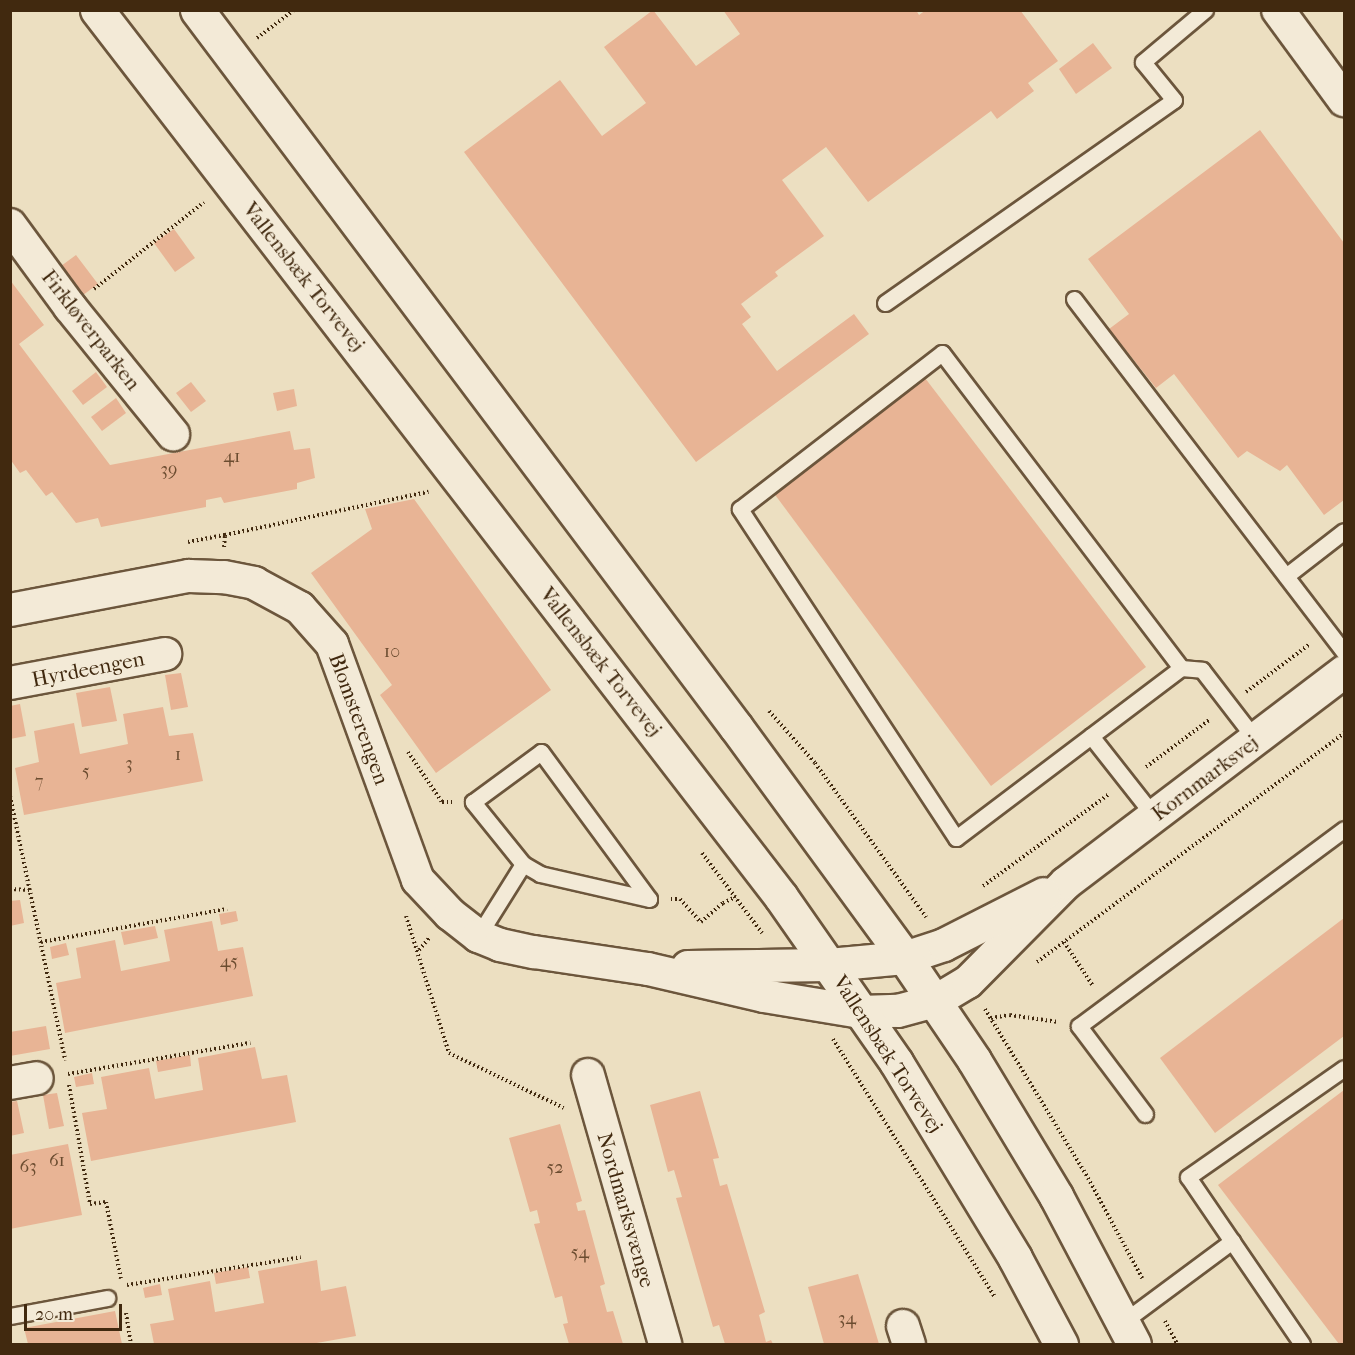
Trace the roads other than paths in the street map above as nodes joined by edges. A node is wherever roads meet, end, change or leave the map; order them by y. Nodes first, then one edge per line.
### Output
1 (97, 10) edge
2 (197, 10) edge
3 (1205, 10) edge
4 (1278, 10) edge
5 (1344, 100) edge
6 (10, 225) edge
7 (1074, 299) dead end
8 (885, 303) dead end
9 (172, 434) dead end
10 (1344, 531) edge
11 (1286, 576) junction
12 (10, 610) edge
13 (1344, 652) edge
14 (165, 654) dead end
15 (1181, 668) junction
16 (1344, 672) edge
17 (10, 684) edge
18 (1091, 736) junction
19 (1256, 740) junction
20 (1154, 816) junction
21 (1344, 829) edge
22 (523, 864) junction
23 (1066, 883) junction
24 (478, 936) junction
25 (905, 958) junction
26 (830, 965) junction
27 (648, 969) junction
28 (936, 1001) junction
29 (861, 1012) junction
30 (1344, 1068) edge
31 (588, 1075) dead end
32 (1144, 1114) dead end
33 (1232, 1241) junction
34 (107, 1298) road end
35 (10, 1316) edge
36 (1129, 1333) edge
37 (665, 1344) edge
38 (1061, 1344) edge
39 (1302, 1344) edge

1 - 26 street, Vallensbæk Torvevej
2 - 25 street
3 - 8 lane
4 - 5 street
6 - 9 street, Firkløverparken
7 - 11 lane
10 - 11 lane
11 - 13 lane
12 - 24 street, Blomsterengen
14 - 17 street, Hyrdeengen
15 - 18 lane
15 - 18 lane
15 - 19 lane
16 - 19 street, Kornmarksvej
18 - 20 lane
19 - 20 street, Kornmarksvej
20 - 23 street, Kornmarksvej
21 - 32 lane
22 - 22 lane
22 - 24 lane
23 - 25 street, Kornmarksvej
23 - 28 street, Kornmarksvej
24 - 27 street, Blomsterengen
25 - 26 street, Blomsterengen
25 - 28 street
26 - 27 street, Blomsterengen
26 - 29 street, Vallensbæk Torvevej
27 - 29 street, Blomsterengen
28 - 29 street, Blomsterengen
28 - 36 street
29 - 38 street, Vallensbæk Torvevej
30 - 33 lane
31 - 37 street, Nordmarksvænge
33 - 36 lane
33 - 39 lane
34 - 35 lane

